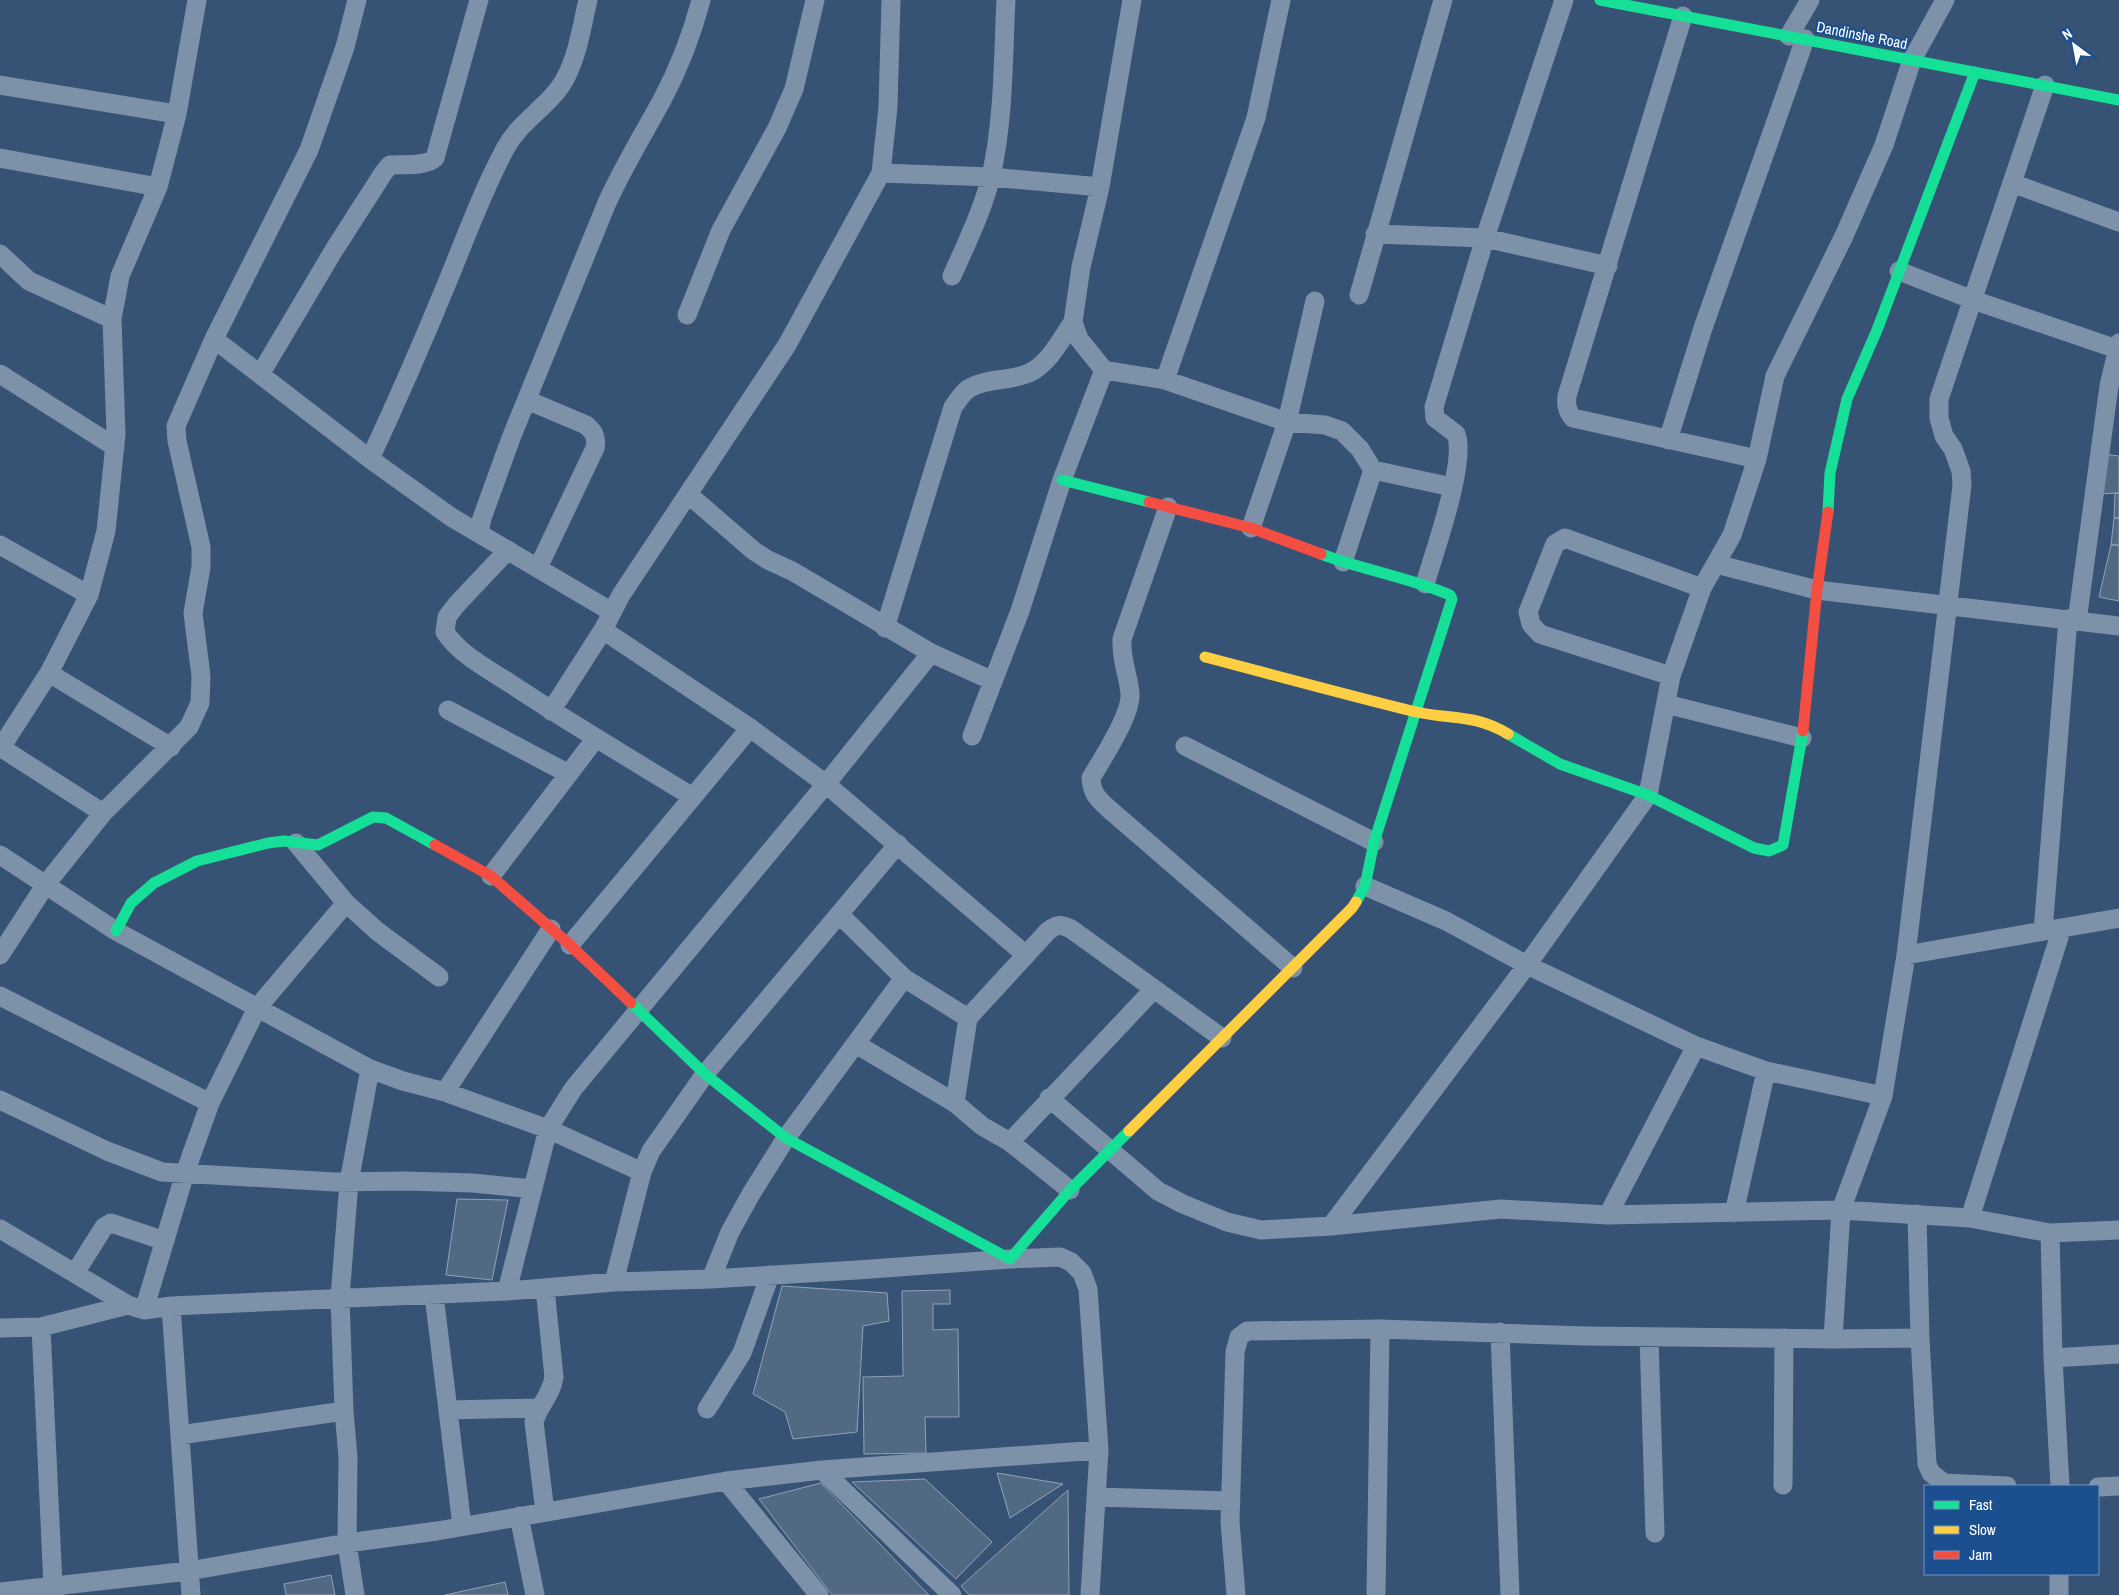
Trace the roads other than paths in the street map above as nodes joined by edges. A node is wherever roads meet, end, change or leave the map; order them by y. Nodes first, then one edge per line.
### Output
1 (197, 0) edge
2 (357, 0) edge
3 (479, 0) edge
4 (588, 0) edge
5 (701, 0) edge
6 (815, 0) edge
7 (891, 0) edge
8 (1006, 0) edge
9 (1132, 0) edge
10 (1281, 0) edge
11 (1443, 0) edge
12 (1564, 0) edge
13 (1603, 0) edge
14 (1810, 0) edge
15 (1945, 0) edge
16 (1684, 16) junction
17 (1797, 38) junction
18 (1912, 60) junction
19 (1974, 72) junction
20 (0, 84) edge
21 (2045, 85) junction
22 (2119, 100) edge
23 (177, 114) junction
24 (0, 158) edge
25 (881, 173) junction
26 (991, 177) junction
27 (2012, 183) junction
28 (158, 187) junction
29 (1100, 188) junction
30 (2119, 222) edge
31 (1375, 234) junction
32 (1485, 238) junction
33 (0, 254) edge
34 (1608, 266) junction
35 (1899, 272) junction
36 (952, 276) dead end
37 (1359, 295) dead end
38 (1973, 300) junction
39 (1315, 301) dead end
40 (687, 315) dead end
41 (112, 319) junction
42 (1073, 322) junction
43 (214, 339) junction
44 (2118, 346) edge
45 (1104, 370) junction
46 (261, 373) junction
47 (0, 374) edge
48 (1165, 380) junction
49 (526, 400) junction
50 (1287, 422) junction
51 (1668, 440) junction
52 (115, 447) junction
53 (370, 459) junction
54 (1757, 459) junction
55 (1373, 470) junction
56 (1062, 480) junction
57 (1452, 487) junction
58 (689, 495) junction
59 (1168, 507) junction
60 (1251, 528) junction
61 (479, 533) junction
62 (0, 544) edge
63 (508, 550) junction
64 (1343, 562) junction
65 (1716, 564) junction
66 (538, 568) junction
67 (1425, 584) junction
68 (1702, 588) junction
69 (1817, 590) junction
70 (89, 595) junction
71 (1947, 606) junction
72 (612, 612) junction
73 (2072, 620) junction
74 (2119, 626) edge
75 (886, 628) junction
76 (603, 630) junction
77 (931, 653) junction
78 (1205, 657) dead end
79 (49, 673) junction
80 (1671, 676) junction
81 (993, 681) junction
82 (1666, 704) junction
83 (448, 710) dead end
84 (552, 711) junction
85 (1415, 712) junction
86 (750, 728) junction
87 (972, 736) dead end
88 (596, 738) junction
89 (1802, 738) junction
90 (1185, 746) dead end
91 (171, 747) junction
92 (0, 748) edge
93 (569, 774) junction
94 (826, 784) junction
95 (1648, 795) junction
96 (693, 797) junction
97 (104, 813) junction
98 (1374, 842) junction
99 (296, 843) junction
100 (898, 844) junction
101 (0, 855) edge
102 (491, 876) junction
103 (46, 884) junction
104 (1365, 886) junction
105 (346, 903) junction
106 (840, 915) junction
107 (2119, 918) edge
108 (551, 928) junction
109 (2062, 928) junction
110 (6, 931) edge
111 (116, 931) junction
112 (2043, 931) junction
113 (570, 945) junction
114 (0, 955) edge
115 (1026, 955) junction
116 (1906, 955) junction
117 (1527, 965) junction
118 (1293, 968) junction
119 (439, 977) dead end
120 (904, 978) junction
121 (1154, 989) junction
122 (0, 996) edge
123 (257, 1008) junction
124 (638, 1010) junction
125 (968, 1018) junction
126 (1222, 1038) junction
127 (856, 1044) junction
128 (1696, 1046) junction
129 (370, 1068) junction
130 (1766, 1071) junction
131 (705, 1074) junction
132 (445, 1092) junction
133 (1883, 1096) junction
134 (1049, 1098) junction
135 (0, 1100) edge
136 (210, 1103) junction
137 (955, 1103) junction
138 (548, 1129) junction
139 (786, 1138) junction
140 (1010, 1142) junction
141 (1110, 1149) junction
142 (642, 1172) junction
143 (185, 1173) junction
144 (349, 1182) junction
145 (533, 1190) junction
146 (1070, 1190) junction
147 (1841, 1210) junction
148 (1734, 1213) junction
149 (1917, 1214) junction
150 (1608, 1215) junction
151 (1970, 1218) junction
152 (1331, 1226) junction
153 (0, 1229) edge
154 (2119, 1230) edge
155 (2050, 1233) junction
156 (165, 1241) junction
157 (1010, 1259) junction
158 (75, 1273) junction
159 (770, 1275) junction
160 (710, 1279) junction
161 (614, 1282) junction
162 (545, 1288) junction
163 (507, 1292) junction
164 (434, 1295) junction
165 (340, 1298) junction
166 (171, 1306) junction
167 (136, 1308) junction
168 (41, 1327) junction
169 (0, 1328) edge
170 (1380, 1329) junction
171 (1500, 1332) junction
172 (1649, 1337) junction
173 (1784, 1338) junction
174 (1920, 1338) junction
175 (1833, 1339) junction
176 (2119, 1354) edge
177 (2053, 1358) junction
178 (538, 1408) junction
179 (707, 1409) dead end
180 (448, 1410) junction
181 (344, 1411) junction
182 (180, 1435) junction
183 (1098, 1450) junction
184 (822, 1470) junction
185 (726, 1481) junction
186 (1783, 1485) dead end
187 (1985, 1485) edge
188 (2060, 1485) edge
189 (2119, 1486) edge
190 (2099, 1487) edge
191 (1096, 1497) junction
192 (1231, 1501) junction
193 (545, 1512) junction
194 (519, 1516) junction
195 (462, 1526) junction
196 (1655, 1533) dead end
197 (347, 1543) junction
198 (189, 1571) junction
199 (2059, 1575) edge
200 (54, 1590) edge
201 (0, 1592) edge
202 (192, 1595) edge
203 (355, 1595) edge
204 (535, 1595) edge
205 (819, 1595) edge
206 (952, 1595) edge
207 (1090, 1595) edge
208 (1236, 1595) edge
209 (1376, 1595) edge
210 (1510, 1595) edge
211 (2059, 1595) edge

1 - 23 street
2 - 43 street
3 - 46 street
4 - 53 street
5 - 49 street
6 - 40 street
7 - 25 street
8 - 26 street
9 - 29 street
10 - 48 street
11 - 31 street
12 - 32 street
13 - 16 street, Dandinshe Road
14 - 17 street
15 - 18 street
16 - 17 street, Dandinshe Road
16 - 34 street
17 - 18 street, Dandinshe Road
17 - 51 street
18 - 19 street, Dandinshe Road
18 - 54 street
19 - 21 street, Dandinshe Road
19 - 35 street
20 - 23 street
21 - 22 street, Dandinshe Road
21 - 27 street
23 - 28 street
24 - 28 street
25 - 26 street
25 - 58 street
26 - 29 street
26 - 36 street
27 - 30 street
27 - 38 street
28 - 41 street
29 - 42 street
31 - 32 street
31 - 37 street
32 - 34 street
32 - 57 street
33 - 41 street
34 - 51 street
35 - 38 street
35 - 69 street
38 - 44 street
38 - 71 street
39 - 50 street
41 - 52 street
42 - 45 street
42 - 75 street
43 - 46 street
43 - 91 street
44 - 73 street
45 - 48 street
45 - 56 street
46 - 53 street
47 - 52 street
48 - 50 street
49 - 61 street
49 - 66 street
50 - 55 street
50 - 60 street
51 - 54 street
52 - 70 street
53 - 61 street
54 - 65 street
55 - 57 street
55 - 64 street
56 - 59 street
56 - 81 street
57 - 67 street
58 - 72 street
58 - 75 street
59 - 60 street
59 - 118 street
60 - 64 street
61 - 63 street
62 - 70 street
63 - 66 street
63 - 84 street
64 - 67 street
65 - 68 street
65 - 69 street
66 - 72 street
67 - 85 street
68 - 80 street
68 - 80 street
69 - 71 street
69 - 89 street
70 - 79 street
71 - 73 street
71 - 116 street
72 - 76 street
73 - 74 street
73 - 112 street
75 - 77 street
76 - 84 street
76 - 86 street
77 - 81 street
77 - 94 street
78 - 85 street
79 - 91 street
79 - 92 street
80 - 82 street
81 - 87 street
82 - 89 street
82 - 95 street
83 - 93 street
84 - 88 street
85 - 95 street
85 - 98 street
86 - 94 street
86 - 96 street
88 - 93 street
88 - 96 street
89 - 95 street
90 - 98 street
91 - 97 street
92 - 97 street
93 - 102 street
94 - 100 street
94 - 124 street
95 - 117 street
96 - 113 street
97 - 103 street
98 - 104 street
99 - 102 street
99 - 105 street
99 - 111 street
100 - 106 street
100 - 115 street
101 - 103 street
102 - 108 street
103 - 110 street
103 - 111 street
104 - 117 street
104 - 118 street
105 - 119 street
105 - 123 street
106 - 120 street
106 - 131 street
107 - 109 street
108 - 113 street
108 - 132 street
109 - 112 street
109 - 151 street
110 - 114 street
111 - 123 street
112 - 116 street
113 - 124 street
115 - 121 street
115 - 125 street
116 - 133 street
117 - 128 street
117 - 152 street
118 - 126 street
120 - 125 street
120 - 127 street
121 - 126 street
121 - 134 street
122 - 136 street
123 - 129 street
123 - 136 street
124 - 131 street
124 - 138 street
125 - 137 street
126 - 141 street
127 - 137 street
127 - 139 street
128 - 130 street
128 - 150 street
129 - 132 street
129 - 144 street
130 - 133 street
130 - 148 street
131 - 139 street
131 - 142 street
132 - 138 street
133 - 147 street
134 - 140 street
134 - 141 street
135 - 143 street
136 - 143 street
137 - 140 street
138 - 142 street
138 - 145 street
139 - 157 street
139 - 160 street
140 - 146 street
141 - 146 street
141 - 152 street
142 - 161 street
143 - 144 street
143 - 156 street
144 - 145 street
144 - 165 street
145 - 163 street
146 - 157 street
147 - 148 street
147 - 149 street
147 - 175 street
148 - 150 street
149 - 151 street
149 - 174 street
150 - 152 street
151 - 155 street
153 - 158 street
154 - 155 street
155 - 177 street
156 - 158 street
156 - 167 street
157 - 159 street
157 - 183 street
158 - 167 street
159 - 160 street
159 - 179 street
160 - 161 street
161 - 162 street
162 - 163 street
162 - 178 street
163 - 164 street
164 - 165 street
164 - 180 street
165 - 166 street
165 - 181 street
166 - 167 street
166 - 182 street
167 - 168 street
168 - 169 street
168 - 200 street
170 - 171 street
170 - 192 street
170 - 209 street
171 - 172 street
171 - 210 street
172 - 173 street
172 - 196 street
173 - 175 street
173 - 186 street
174 - 175 street
174 - 187 street
176 - 177 street
177 - 188 street
178 - 180 street
178 - 193 street
180 - 195 street
181 - 182 street
181 - 197 street
182 - 198 street
183 - 184 street
183 - 191 street
184 - 185 street
184 - 206 street
185 - 193 street
185 - 205 street
189 - 190 street
191 - 192 street
191 - 207 street
192 - 208 street
193 - 194 street
194 - 195 street
194 - 204 street
195 - 197 street
197 - 198 street
197 - 203 street
198 - 200 street
198 - 202 street
199 - 211 street
200 - 201 street

